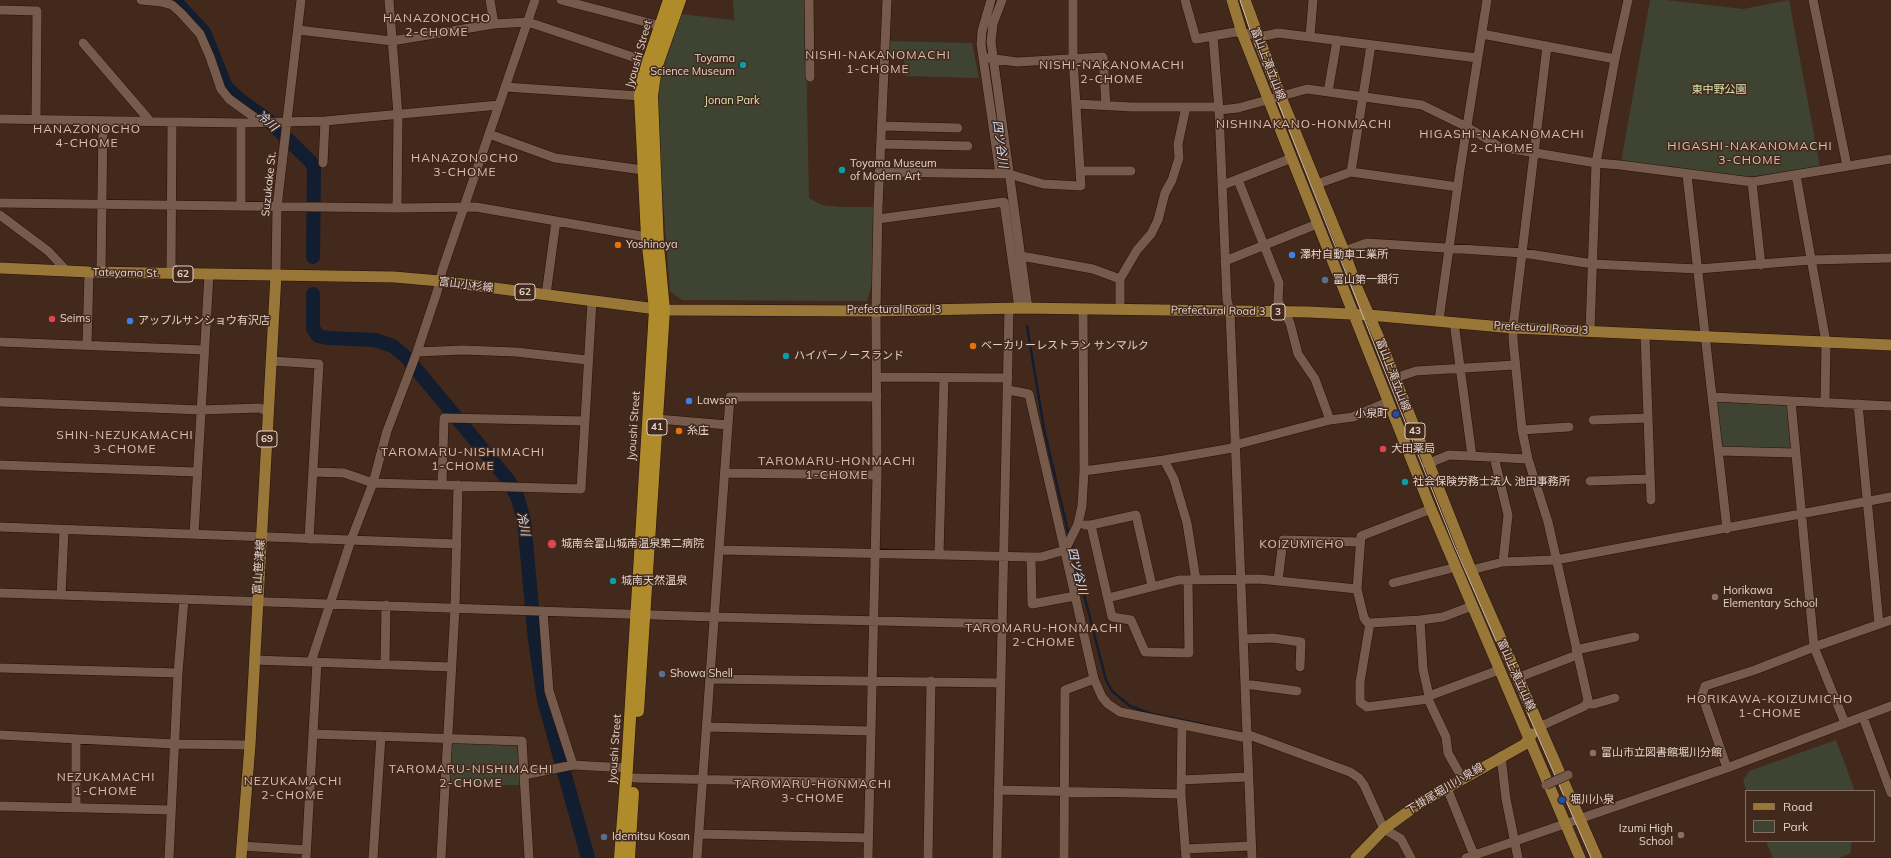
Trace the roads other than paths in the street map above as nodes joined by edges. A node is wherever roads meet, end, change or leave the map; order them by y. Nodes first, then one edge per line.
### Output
1 (141, 0) edge
2 (301, 0) edge
3 (389, 0) edge
4 (490, 0) edge
5 (535, 0) edge
6 (561, 0) edge
7 (669, 0) edge
8 (680, 0) edge
9 (808, 0) edge
10 (887, 0) edge
11 (991, 0) edge
12 (1002, 0) edge
13 (1073, 0) edge
14 (1185, 0) edge
15 (1232, 0) edge
16 (1245, 0) edge
17 (1313, 0) edge
18 (1487, 0) edge
19 (1628, 0) edge
20 (1814, 0) edge
21 (0, 10) edge
22 (528, 22) junction
23 (494, 24) junction
24 (661, 26) junction
25 (298, 30) junction
26 (1242, 34) junction
27 (1482, 34) junction
28 (1213, 36) junction
29 (1257, 36) junction
30 (1310, 36) junction
31 (1337, 40) junction
32 (392, 41) junction
33 (83, 43) dead end
34 (1371, 44) junction
35 (1547, 46) junction
36 (983, 56) junction
37 (1074, 58) junction
38 (1477, 58) junction
39 (993, 59) junction
40 (1614, 59) junction
41 (648, 62) junction
42 (810, 77) dead end
43 (505, 87) junction
44 (1328, 92) junction
45 (640, 96) junction
46 (1281, 97) junction
47 (1362, 97) junction
48 (1268, 100) junction
49 (1077, 104) junction
50 (499, 105) junction
51 (1106, 106) junction
52 (1186, 107) junction
53 (1219, 110) junction
54 (398, 115) junction
55 (0, 120) edge
56 (36, 120) junction
57 (103, 121) junction
58 (150, 121) junction
59 (325, 121) junction
60 (172, 122) junction
61 (261, 122) junction
62 (288, 122) junction
63 (241, 123) junction
64 (882, 126) junction
65 (1467, 127) junction
66 (958, 128) dead end
67 (489, 134) junction
68 (881, 144) junction
69 (968, 146) dead end
70 (1534, 152) junction
71 (1292, 158) junction
72 (1891, 159) edge
73 (323, 163) dead end
74 (1596, 163) junction
75 (1847, 166) junction
76 (643, 170) junction
77 (1081, 171) junction
78 (1131, 171) dead end
79 (879, 172) junction
80 (1351, 172) junction
81 (1005, 174) junction
82 (1687, 175) junction
83 (1796, 175) junction
84 (1238, 180) junction
85 (1752, 182) junction
86 (1317, 184) junction
87 (1223, 185) junction
88 (1458, 187) junction
89 (0, 203) edge
90 (101, 204) junction
91 (172, 206) junction
92 (241, 206) junction
93 (277, 207) junction
94 (397, 208) junction
95 (464, 208) junction
96 (0, 215) edge
97 (878, 219) junction
98 (556, 221) junction
99 (1317, 224) junction
100 (647, 236) junction
101 (1264, 244) junction
102 (1450, 248) junction
103 (1344, 250) junction
104 (1523, 254) junction
105 (1021, 256) junction
106 (1891, 258) edge
107 (1225, 260) junction
108 (1811, 260) junction
109 (1593, 264) junction
110 (1761, 264) junction
111 (0, 268) edge
112 (1698, 269) junction
113 (67, 271) junction
114 (89, 272) junction
115 (101, 272) junction
116 (171, 273) junction
117 (209, 274) junction
118 (276, 275) junction
119 (1120, 279) junction
120 (440, 281) junction
121 (546, 295) junction
122 (592, 301) junction
123 (1019, 308) junction
124 (1083, 309) junction
125 (1120, 309) junction
126 (659, 310) junction
127 (876, 311) junction
128 (1230, 311) junction
129 (1282, 312) junction
130 (1352, 314) junction
131 (1369, 315) junction
132 (1439, 320) junction
133 (1454, 322) junction
134 (1512, 328) junction
135 (1590, 331) junction
136 (1645, 334) junction
137 (1706, 337) junction
138 (0, 342) edge
139 (1826, 342) junction
140 (87, 345) junction
141 (1891, 345) edge
142 (204, 350) junction
143 (417, 352) junction
144 (588, 360) junction
145 (272, 361) junction
146 (1515, 365) junction
147 (1459, 368) junction
148 (877, 377) junction
149 (944, 378) junction
150 (1008, 378) junction
151 (1395, 378) junction
152 (1008, 390) junction
153 (877, 397) junction
154 (1712, 397) junction
155 (1791, 401) junction
156 (0, 402) edge
157 (1388, 402) junction
158 (1825, 403) junction
159 (1858, 404) junction
160 (1891, 406) edge
161 (201, 410) junction
162 (268, 412) junction
163 (1648, 418) junction
164 (657, 419) junction
165 (1330, 420) junction
166 (1593, 420) dead end
167 (585, 421) junction
168 (728, 425) junction
169 (1569, 427) dead end
170 (1522, 430) junction
171 (1235, 445) junction
172 (1718, 451) junction
173 (1795, 453) junction
174 (1472, 456) junction
175 (1494, 457) junction
176 (1528, 459) junction
177 (1164, 460) junction
178 (1427, 464) junction
179 (0, 465) edge
180 (1084, 471) junction
181 (197, 472) junction
182 (313, 472) junction
183 (726, 473) junction
184 (877, 475) junction
185 (1650, 479) junction
186 (1590, 481) dead end
187 (373, 483) junction
188 (442, 484) junction
189 (458, 485) junction
190 (1891, 497) edge
191 (1651, 500) dead end
192 (1867, 501) junction
193 (1431, 509) junction
194 (1801, 514) junction
195 (1078, 524) junction
196 (1091, 525) junction
197 (0, 527) edge
198 (1727, 529) junction
199 (64, 530) junction
200 (194, 534) junction
201 (261, 537) junction
202 (309, 539) junction
203 (351, 540) junction
204 (1359, 542) junction
205 (456, 544) junction
206 (720, 550) junction
207 (1065, 550) junction
208 (875, 553) junction
209 (939, 554) junction
210 (1004, 556) junction
211 (1031, 557) junction
212 (1556, 560) junction
213 (1503, 562) junction
214 (1449, 569) dead end
215 (1471, 570) junction
216 (1242, 579) junction
217 (1192, 580) junction
218 (1278, 581) junction
219 (1393, 583) dead end
220 (1152, 586) junction
221 (1357, 589) junction
222 (0, 593) edge
223 (61, 595) junction
224 (1075, 596) junction
225 (1108, 598) junction
226 (184, 599) junction
227 (257, 602) junction
228 (330, 603) junction
229 (386, 605) junction
230 (1472, 606) junction
231 (455, 608) junction
232 (540, 610) junction
233 (641, 614) junction
234 (715, 617) junction
235 (1420, 620) junction
236 (1891, 620) edge
237 (873, 621) junction
238 (1370, 623) junction
239 (1002, 624) junction
240 (1879, 624) junction
241 (1635, 637) dead end
242 (1244, 639) junction
243 (1814, 646) junction
244 (1577, 653) junction
245 (254, 660) junction
246 (314, 662) junction
247 (385, 664) junction
248 (451, 667) junction
249 (1300, 667) dead end
250 (0, 668) edge
251 (1499, 670) junction
252 (178, 673) junction
253 (711, 678) junction
254 (1094, 678) junction
255 (1517, 678) junction
256 (872, 681) junction
257 (931, 681) junction
258 (1001, 683) junction
259 (1245, 684) junction
260 (1297, 691) dead end
261 (1428, 697) junction
262 (1615, 698) dead end
263 (1586, 704) junction
264 (1891, 706) edge
265 (1863, 717) junction
266 (1845, 723) junction
267 (1182, 725) junction
268 (708, 727) junction
269 (1539, 727) junction
270 (870, 731) junction
271 (313, 734) junction
272 (0, 735) edge
273 (381, 736) junction
274 (1247, 736) junction
275 (76, 739) junction
276 (447, 739) junction
277 (1529, 739) junction
278 (175, 744) junction
279 (250, 745) junction
280 (1501, 756) junction
281 (573, 765) junction
282 (1727, 768) junction
283 (630, 773) junction
284 (524, 775) junction
285 (1568, 775) dead end
286 (1248, 777) junction
287 (1462, 778) junction
288 (703, 780) junction
289 (1181, 780) junction
290 (869, 783) junction
291 (1546, 785) dead end
292 (1447, 788) junction
293 (998, 790) junction
294 (1065, 791) junction
295 (1891, 793) edge
296 (1181, 794) junction
297 (0, 806) edge
298 (76, 807) junction
299 (171, 810) junction
300 (1580, 818) junction
301 (1566, 825) junction
302 (1384, 829) junction
303 (699, 834) junction
304 (868, 838) junction
305 (1514, 842) junction
306 (242, 846) junction
307 (1251, 846) junction
308 (306, 854) edge
309 (1186, 854) edge
310 (1470, 857) edge
311 (169, 858) edge
312 (241, 858) edge
313 (373, 858) edge
314 (441, 858) edge
315 (529, 858) edge
316 (620, 858) edge
317 (629, 858) edge
318 (697, 858) edge
319 (868, 858) edge
320 (928, 858) edge
321 (997, 858) edge
322 (1064, 858) edge
323 (1252, 858) edge
324 (1356, 858) edge
325 (1411, 858) edge
326 (1518, 858) edge
327 (1580, 858) edge
328 (1597, 858) edge

1 - 61 street
2 - 25 street, Suzukake St.
3 - 32 street
4 - 23 street
5 - 22 street
6 - 24 street
7 - 24 highway, Jyoushi Street / 41
8 - 126 highway, Jyoushi Street / 41
9 - 42 street
10 - 64 street
11 - 36 street
12 - 39 street
13 - 37 street
14 - 28 street
15 - 26 main road, 富山上滝立山線 / 43
16 - 29 main road, 富山上滝立山線 / 43
17 - 30 street
18 - 27 street
19 - 40 street
20 - 75 street
21 - 56 street
22 - 23 street
22 - 41 street
22 - 43 street
23 - 32 street
24 - 41 highway, Jyoushi Street / 41
25 - 32 street
25 - 62 street, Suzukake St.
26 - 28 street
26 - 29 street
26 - 48 main road, 富山上滝立山線 / 43
27 - 35 street
27 - 38 street
28 - 53 street
29 - 30 street
29 - 46 main road, 富山上滝立山線 / 43
30 - 31 street
31 - 34 street
31 - 44 street
32 - 54 street
33 - 58 street
34 - 38 street
34 - 47 street
35 - 40 street
35 - 70 street
36 - 39 street
36 - 81 street
37 - 39 street
37 - 49 street
37 - 51 street
38 - 65 street
39 - 81 street
40 - 74 street
41 - 45 highway, Jyoushi Street / 41
43 - 45 street
43 - 50 street
44 - 46 street
44 - 47 street
45 - 76 highway, Jyoushi Street / 41
46 - 48 street
46 - 86 main road, 富山上滝立山線 / 43
47 - 65 street
47 - 80 street
48 - 53 street
48 - 71 main road, 富山上滝立山線 / 43
49 - 51 street
49 - 77 street
50 - 54 street
50 - 67 street
51 - 52 street
52 - 53 street
52 - 119 street
53 - 87 street
54 - 59 street
54 - 94 street
55 - 56 street
56 - 57 street
57 - 58 street
57 - 90 street
58 - 60 street
59 - 62 street
59 - 73 street
60 - 63 street
60 - 91 street
61 - 62 street
61 - 63 street
62 - 93 street, Suzukake St.
63 - 92 street
64 - 66 street
64 - 68 street
65 - 70 street
65 - 88 street
67 - 76 street
67 - 95 street
68 - 69 street
68 - 79 street
70 - 74 street
70 - 104 street
71 - 84 street
71 - 99 main road, 富山上滝立山線 / 43
72 - 75 street
74 - 82 street
74 - 109 street
75 - 83 street
76 - 100 highway, Jyoushi Street / 41
77 - 78 street
77 - 81 street
79 - 81 street
79 - 97 street
80 - 86 street
80 - 88 street
81 - 105 street
82 - 85 street
82 - 112 street
83 - 85 street
83 - 108 street
84 - 87 street
84 - 101 street
85 - 110 street
86 - 103 main road, 富山上滝立山線 / 43
87 - 107 street
88 - 102 street
89 - 90 street
90 - 91 street
90 - 115 street
91 - 92 street
91 - 116 street
92 - 93 street
93 - 94 street
93 - 118 street, Suzukake St.
94 - 95 street
95 - 98 street
95 - 120 street
96 - 113 street
97 - 123 street
97 - 127 street
98 - 100 street
98 - 121 street
99 - 101 street
99 - 130 main road, 富山上滝立山線 / 43
100 - 126 highway, Jyoushi Street / 41
101 - 107 street
101 - 129 street
102 - 103 street
102 - 104 street
102 - 132 street
103 - 131 main road, 富山上滝立山線 / 43
104 - 109 street
104 - 134 street
105 - 119 street
105 - 123 street
106 - 108 street
107 - 128 street
108 - 110 street
108 - 139 street
109 - 112 street
109 - 135 street
110 - 112 street
111 - 113 main road, Tateyama St. / 62
112 - 137 street
113 - 114 main road, Tateyama St. / 62
114 - 115 main road, Tateyama St. / 62
114 - 140 street
115 - 116 main road, Tateyama St. / 62
116 - 117 main road, Tateyama St. / 62
117 - 118 main road, Tateyama St. / 62
117 - 142 street
118 - 120 main road, 富山小杉線 / 62
118 - 145 main road, 富山笹津線 / 69
119 - 125 street
120 - 121 main road, 富山小杉線 / 62
120 - 143 street
121 - 122 main road, 富山小杉線 / 62
122 - 126 main road, 富山小杉線 / 62
122 - 144 street
123 - 124 main road, Prefectural Road 3 / 3
123 - 127 main road, Prefectural Road 3 / 3
123 - 150 street
124 - 125 main road, Prefectural Road 3 / 3
124 - 180 street
125 - 128 main road, Prefectural Road 3 / 3
126 - 127 main road, Prefectural Road 3 / 3
126 - 164 highway, Jyoushi Street / 41
126 - 233 highway, Jyoushi Street / 41
127 - 148 street
128 - 129 main road, Prefectural Road 3 / 3
128 - 171 street
129 - 130 main road, Prefectural Road 3 / 3
129 - 165 street
130 - 131 main road, Prefectural Road 3 / 3
130 - 157 main road, 富山上滝立山線 / 43
131 - 132 main road, Prefectural Road 3 / 3
131 - 151 main road, 富山上滝立山線 / 43
132 - 133 main road, Prefectural Road 3 / 3
133 - 134 main road, Prefectural Road 3 / 3
133 - 147 street
134 - 135 main road, Prefectural Road 3 / 3
134 - 146 street
135 - 136 main road, Prefectural Road 3 / 3
136 - 137 main road, Prefectural Road 3 / 3
136 - 163 street
137 - 139 main road, Prefectural Road 3 / 3
137 - 154 street
138 - 140 street
139 - 141 main road, Prefectural Road 3 / 3
139 - 158 street
140 - 142 street
142 - 161 street
143 - 144 street
143 - 187 street
144 - 167 street
145 - 162 main road, 富山笹津線 / 69
145 - 182 street
146 - 147 street
146 - 170 street
147 - 151 street
147 - 174 street
148 - 149 street
148 - 153 street
149 - 150 street
149 - 209 street
150 - 152 street
151 - 178 main road, 富山上滝立山線 / 43
152 - 207 street
152 - 210 street
153 - 168 street
153 - 184 street
154 - 155 street
154 - 172 street
155 - 158 street
155 - 173 street
156 - 161 street
157 - 165 street
157 - 193 main road, 富山上滝立山線 / 43
158 - 159 street
159 - 160 street
159 - 192 street
161 - 162 street
161 - 181 street
162 - 201 main road, 富山笹津線 / 69
163 - 166 street
163 - 185 street
164 - 168 street
164 - 233 highway, Jyoushi Street / 41
165 - 171 street
167 - 188 street
167 - 189 street
168 - 183 street
169 - 170 street
170 - 176 street
171 - 177 street
171 - 216 street
172 - 173 street
172 - 198 street
173 - 194 street
174 - 175 street
174 - 178 street
175 - 176 street
175 - 213 street
176 - 212 street
177 - 180 street
177 - 217 street
178 - 215 main road, 富山上滝立山線 / 43
179 - 181 street
180 - 195 street
181 - 200 street
182 - 187 street
182 - 202 street
183 - 184 street
183 - 206 street
184 - 208 street
185 - 186 street
185 - 191 street
187 - 188 street
187 - 203 street
188 - 189 street
189 - 205 street
190 - 192 street
192 - 194 street
192 - 240 street
193 - 204 street
193 - 230 main road, 富山上滝立山線 / 43
194 - 198 street
194 - 243 street
195 - 196 street
195 - 207 street
196 - 220 street
196 - 225 street
197 - 199 street
198 - 212 street
199 - 200 street
199 - 223 street
200 - 201 street
201 - 202 street
201 - 227 main road, 富山笹津線 / 69
202 - 203 street
203 - 205 street
203 - 228 street
204 - 218 street
204 - 221 street
205 - 231 street
206 - 208 street
206 - 234 street
207 - 211 street
207 - 224 street
208 - 209 street
208 - 237 street
209 - 210 street
210 - 211 street
210 - 239 street
211 - 224 street
212 - 213 street
212 - 244 street
213 - 215 street
214 - 219 street
215 - 255 main road, 富山上滝立山線 / 43
216 - 217 street
216 - 218 street
216 - 242 street
217 - 220 street
217 - 225 street
218 - 221 street
220 - 225 street
221 - 238 street
222 - 223 street
223 - 226 street
224 - 254 street
226 - 227 street
226 - 252 street
227 - 228 street
227 - 245 main road, 富山笹津線 / 69
228 - 229 street
228 - 246 street
229 - 231 street
229 - 247 street
230 - 235 street
230 - 251 main road, 富山上滝立山線 / 43
231 - 232 street
231 - 248 street
232 - 233 street
232 - 281 street
233 - 234 street
233 - 283 highway, Jyoushi Street / 41
234 - 237 street
234 - 253 street
235 - 238 street
235 - 261 street
236 - 240 street
237 - 239 street
237 - 256 street
238 - 261 street
239 - 258 street
240 - 243 street
241 - 244 street
242 - 249 street
242 - 259 street
243 - 266 street
243 - 282 street
244 - 255 street
244 - 263 street
245 - 246 street
245 - 279 main road, 富山笹津線 / 69
246 - 247 street
246 - 271 street
247 - 248 street
248 - 276 street
250 - 252 street
251 - 261 street
251 - 277 main road, 富山上滝立山線 / 43
252 - 278 street
253 - 256 street
253 - 268 street
254 - 267 street
254 - 294 street
255 - 269 main road, 富山上滝立山線 / 43
256 - 257 street
256 - 270 street
257 - 258 street
257 - 320 street
258 - 293 street
259 - 260 street
259 - 274 street
261 - 287 street
262 - 263 street
263 - 269 street
264 - 265 street
265 - 266 street
265 - 295 street
266 - 282 street
267 - 274 street
267 - 289 street
268 - 270 street
268 - 288 street
269 - 277 main road, 下掛尾堀川小泉線
269 - 300 main road, 富山上滝立山線 / 43
270 - 290 street
271 - 273 street
271 - 308 street
272 - 275 street
273 - 276 street
273 - 313 street
274 - 286 street
274 - 302 street
275 - 278 street
275 - 298 street
276 - 284 street
276 - 314 street
277 - 280 main road, 下掛尾堀川小泉線
277 - 301 main road, 富山上滝立山線 / 43
278 - 279 street
278 - 299 street
279 - 306 main road, 富山笹津線 / 69
280 - 287 main road, 下掛尾堀川小泉線
280 - 305 street
281 - 283 street
281 - 284 street
282 - 300 street
283 - 288 street
283 - 316 highway, Jyoushi Street / 41
283 - 317 highway, Jyoushi Street / 41
284 - 315 street
285 - 291 street, bridge
286 - 289 street
286 - 307 street
287 - 292 main road, 下掛尾堀川小泉線
288 - 290 street
288 - 303 street
289 - 296 street
290 - 304 street
292 - 302 main road, 下掛尾堀川小泉線
292 - 310 street
293 - 294 street
293 - 321 street
294 - 296 street
294 - 322 street
296 - 309 street
297 - 298 street
298 - 299 street
299 - 311 street
300 - 301 street
300 - 328 main road, 富山上滝立山線 / 43
301 - 305 street
301 - 327 main road, 富山上滝立山線 / 43
302 - 324 main road, 下掛尾堀川小泉線
302 - 325 street
303 - 304 street
303 - 318 street
304 - 319 street
305 - 310 street
305 - 326 street
306 - 308 street
306 - 312 main road, 富山笹津線 / 69
307 - 309 street
307 - 323 street

